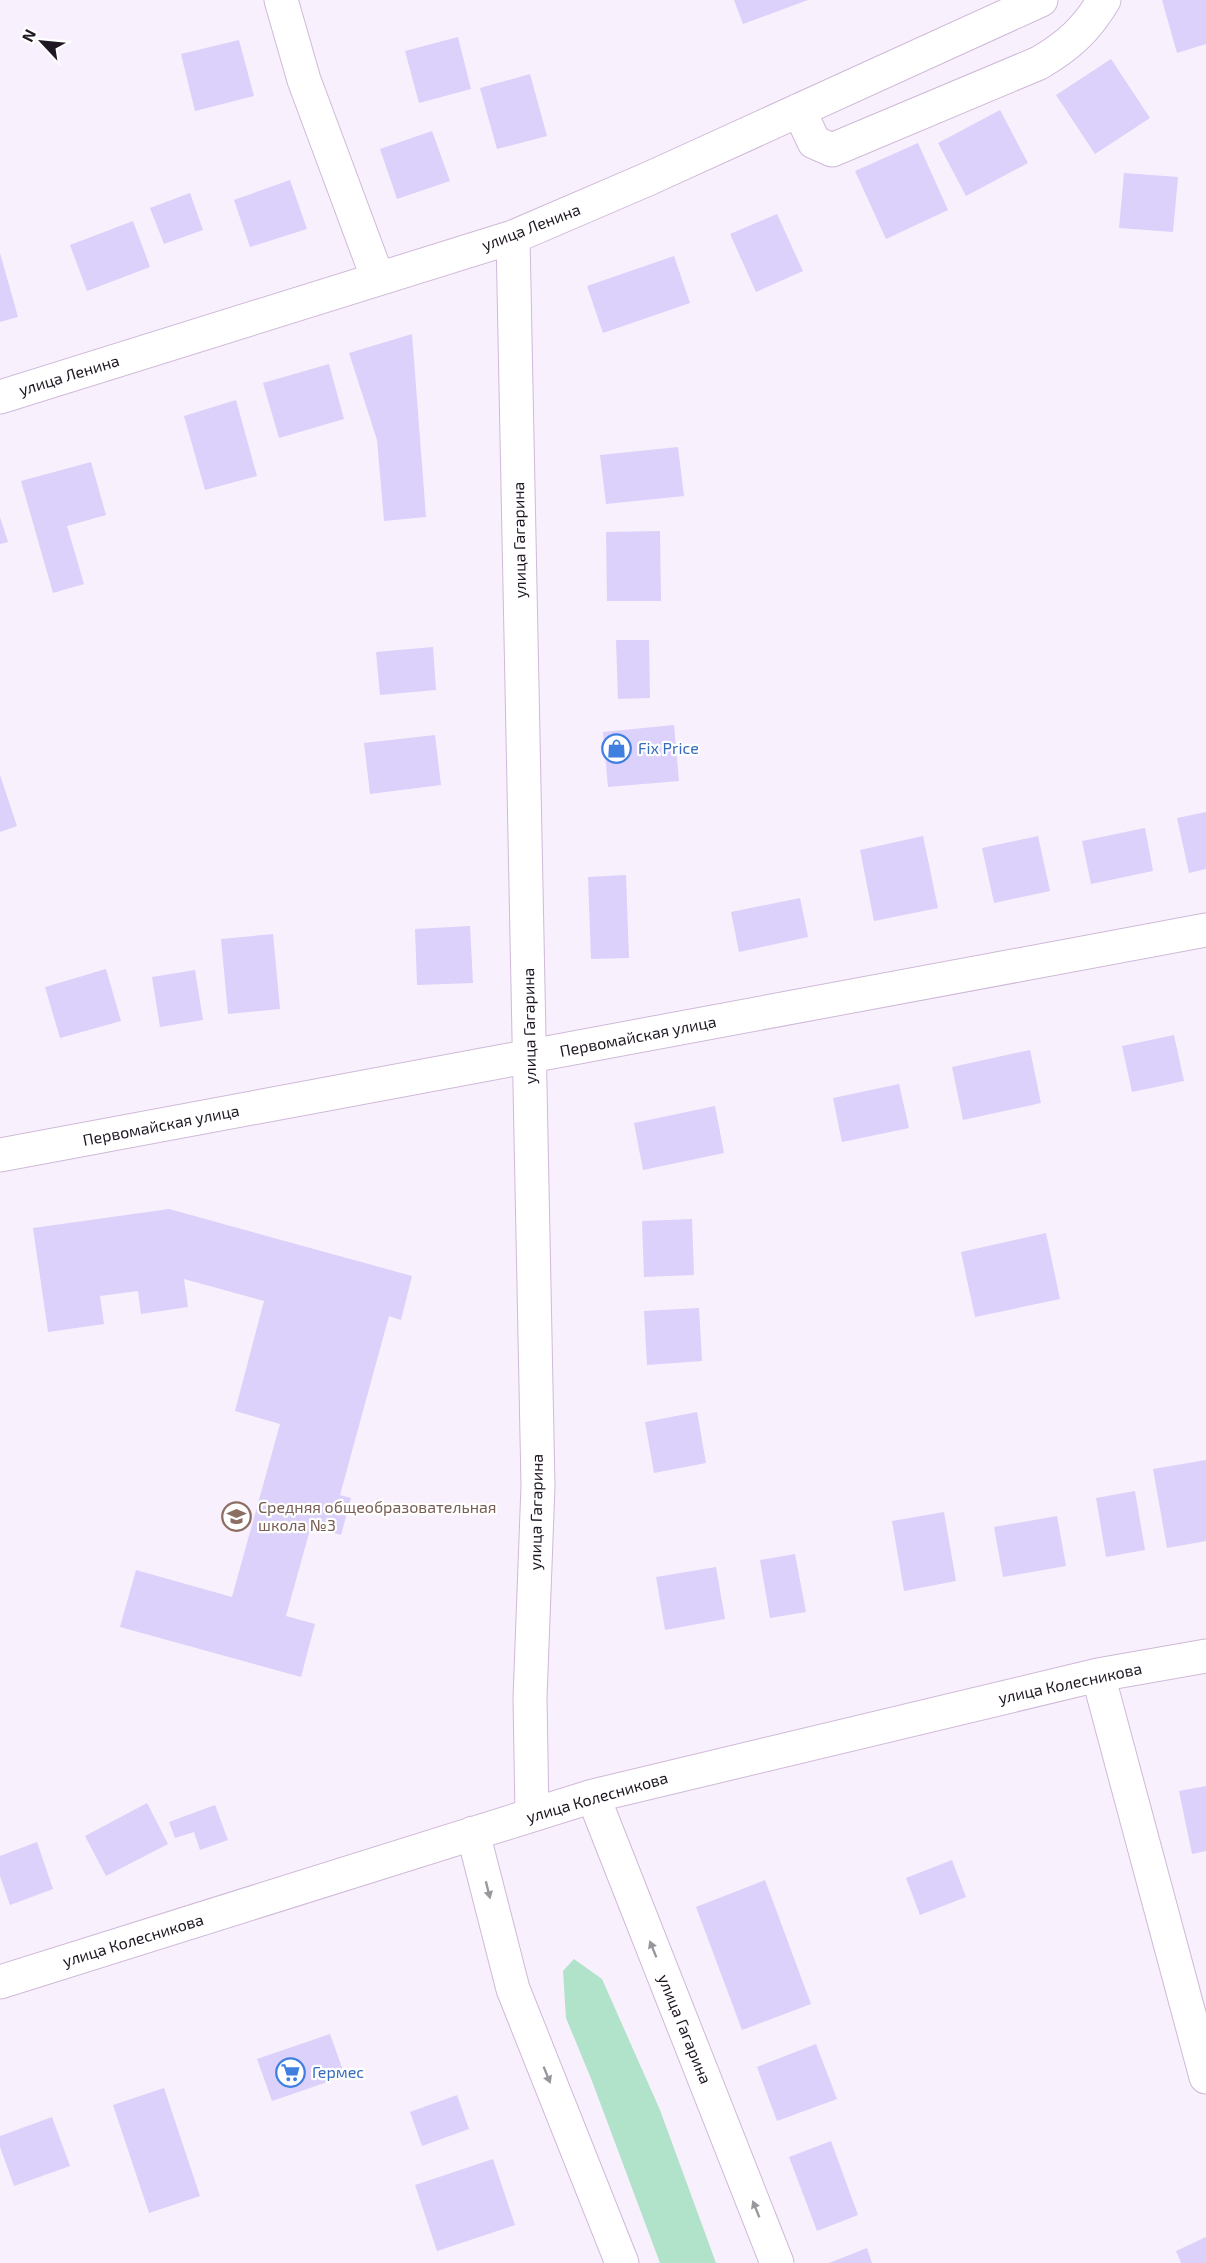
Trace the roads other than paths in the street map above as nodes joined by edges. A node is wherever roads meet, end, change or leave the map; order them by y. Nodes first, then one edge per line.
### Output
1 (281, 0) edge
2 (1041, 0) edge
3 (1104, 0) edge
4 (798, 110) junction
5 (513, 237) junction
6 (378, 279) junction
7 (0, 397) edge
8 (1206, 930) edge
9 (530, 1057) junction
10 (0, 1155) edge
11 (1206, 1656) edge
12 (1098, 1676) junction
13 (593, 1796) junction
14 (532, 1815) junction
15 (473, 1833) junction
16 (0, 1982) edge
17 (1206, 2077) edge
18 (622, 2263) edge
19 (777, 2263) edge

1 - 6 street
2 - 4 street, улица Ленина
3 - 4 street
4 - 5 street, улица Ленина
5 - 6 street, улица Ленина
5 - 9 street, улица Гагарина
6 - 7 street, улица Ленина
8 - 9 street, Первомайская улица
9 - 10 street, Первомайская улица
9 - 14 street, улица Гагарина
11 - 12 street, улица Колесникова
12 - 13 street, улица Колесникова
12 - 17 street
13 - 14 street, улица Колесникова
19 -> 13 street, улица Гагарина
14 - 15 street, улица Колесникова
15 - 16 street, улица Колесникова
15 -> 18 street

